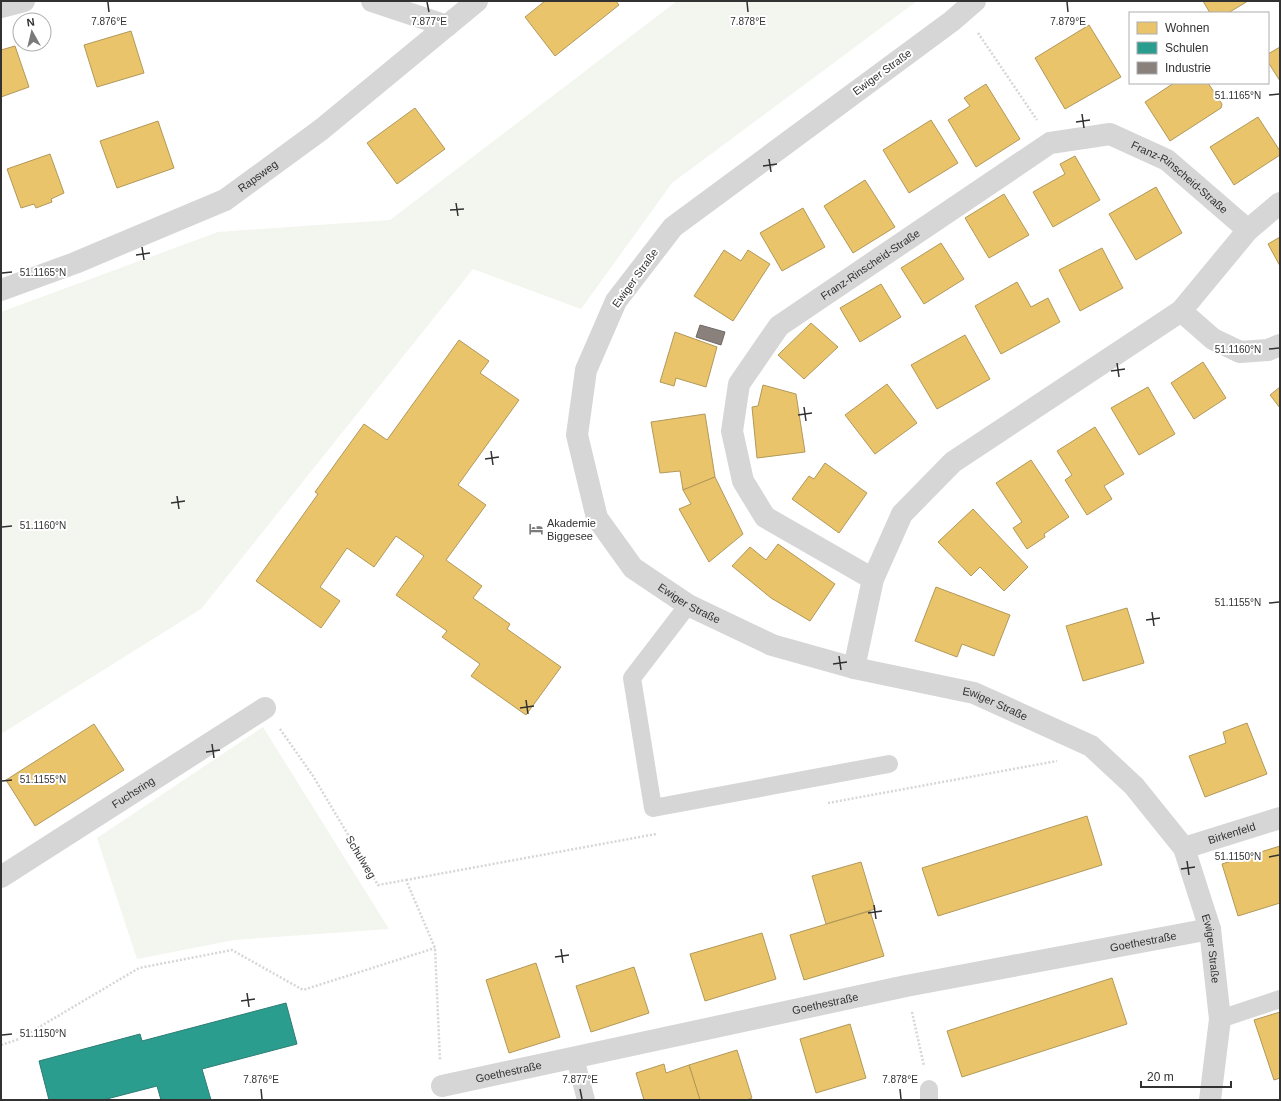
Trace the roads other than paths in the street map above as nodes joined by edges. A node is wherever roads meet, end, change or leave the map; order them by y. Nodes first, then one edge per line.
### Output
1 (24, 1) edge
2 (372, 1) edge
3 (478, 1) edge
4 (975, 1) edge
5 (1, 7) edge
6 (447, 26) junction
7 (1280, 204) edge
8 (1248, 230) junction
9 (1, 290) edge
10 (1181, 311) junction
11 (1280, 345) edge
12 (873, 579) junction
13 (688, 604) junction
14 (854, 668) junction
15 (265, 708) road end
16 (889, 764) dead end
17 (1280, 818) edge
18 (1184, 848) junction
19 (1, 878) edge
20 (1210, 929) junction
21 (1280, 999) edge
22 (1220, 1018) junction
23 (574, 1058) junction
24 (442, 1086) road end
25 (586, 1100) edge
26 (1210, 1100) edge

1 - 5 street
2 - 6 street
3 - 6 street, Rapsweg
4 - 13 street, Ewiger Straße
6 - 9 street, Rapsweg
7 - 8 street
8 - 10 street
8 - 12 street, Franz-Rinscheid-Straße
10 - 11 street
10 - 12 street
12 - 14 street
13 - 14 street, Ewiger Straße
13 - 16 lane
14 - 18 street, Ewiger Straße
15 - 19 street, Fuchsring
17 - 18 street, Birkenfeld
18 - 20 street, Ewiger Straße
20 - 22 street, Ewiger Straße
20 - 23 street, Goethestraße
21 - 22 lane
22 - 26 street, Ewiger Straße
23 - 24 street, Goethestraße
23 - 25 lane

